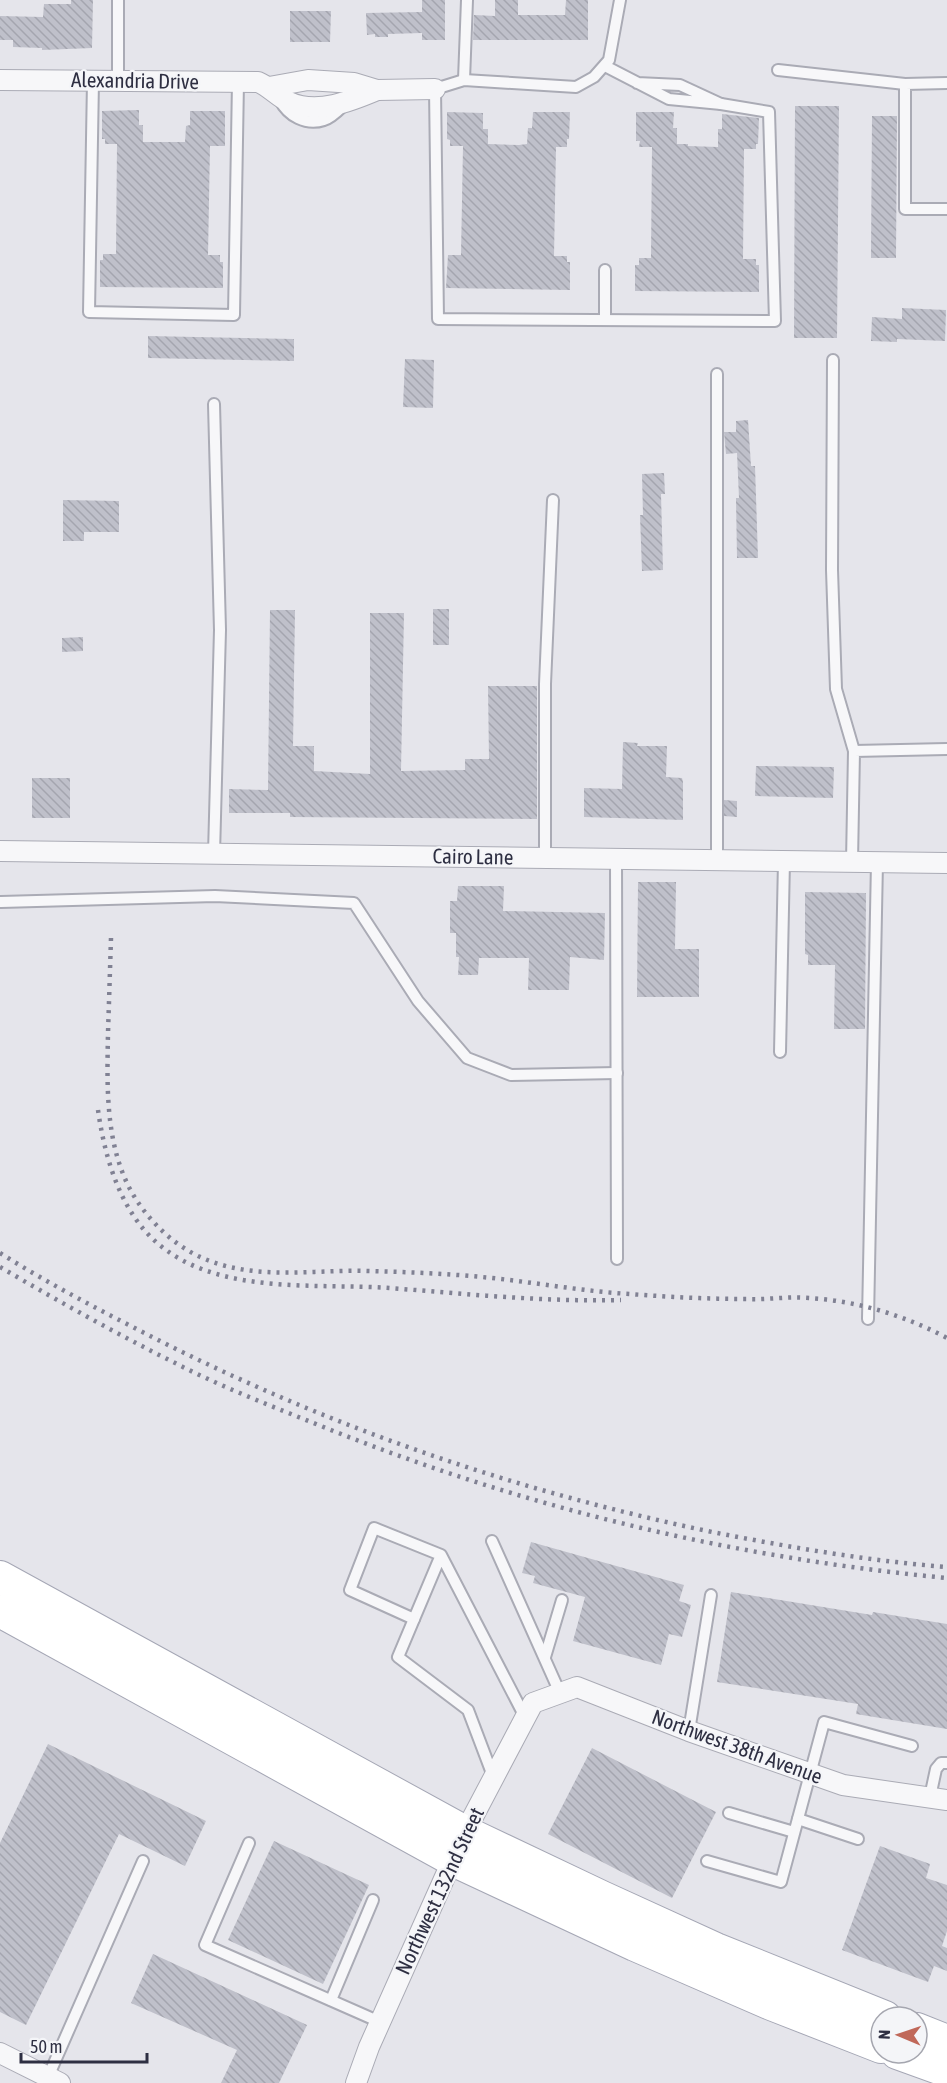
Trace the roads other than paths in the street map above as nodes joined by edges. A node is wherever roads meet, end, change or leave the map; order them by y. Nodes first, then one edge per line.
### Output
1 (118, 0) edge
2 (467, 0) edge
3 (620, 0) edge
4 (604, 66) junction
5 (778, 70) dead end
6 (0, 80) edge
7 (464, 80) junction
8 (93, 81) junction
9 (118, 81) junction
10 (238, 82) junction
11 (947, 83) edge
12 (905, 84) junction
13 (272, 89) junction
14 (435, 89) junction
15 (376, 90) junction
16 (947, 208) edge
17 (605, 270) dead end
18 (605, 320) junction
19 (833, 360) dead end
20 (717, 374) dead end
21 (214, 404) dead end
22 (553, 500) dead end
23 (947, 749) edge
24 (854, 751) junction
25 (0, 851) edge
26 (214, 854) junction
27 (545, 858) junction
28 (616, 859) junction
29 (717, 860) junction
30 (784, 861) junction
31 (852, 862) junction
32 (877, 862) junction
33 (947, 863) edge
34 (1, 902) edge
35 (780, 1052) dead end
36 (616, 1073) junction
37 (617, 1259) dead end
38 (868, 1319) dead end
39 (492, 1541) dead end
40 (441, 1555) junction
41 (0, 1577) edge
42 (711, 1596) dead end
43 (562, 1600) dead end
44 (0, 1611) edge
45 (414, 1619) junction
46 (544, 1657) junction
47 (560, 1693) junction
48 (529, 1710) junction
49 (688, 1731) junction
50 (912, 1746) dead end
51 (947, 1763) edge
52 (810, 1774) junction
53 (494, 1778) junction
54 (939, 1798) edge
55 (729, 1813) dead end
56 (798, 1819) junction
57 (465, 1832) junction
58 (794, 1832) junction
59 (858, 1839) dead end
60 (249, 1843) dead end
61 (453, 1860) junction
62 (143, 1861) dead end
63 (707, 1861) dead end
64 (373, 1900) dead end
65 (331, 2000) junction
66 (869, 2011) edge
67 (380, 2022) junction
68 (929, 2034) edge
69 (947, 2041) edge
70 (869, 2042) edge
71 (0, 2053) edge
72 (929, 2065) edge
73 (947, 2071) edge
74 (54, 2080) edge
75 (356, 2083) edge

1 - 9 lane
2 - 7 lane
3 - 4 lane
4 - 7 lane
4 - 18 lane
5 - 12 lane
6 - 8 street, Alexandria Drive
7 - 14 lane
8 - 9 street, Alexandria Drive
8 - 10 lane
9 - 10 street, Alexandria Drive
10 - 13 street, Alexandria Drive
11 - 12 lane
12 - 16 lane
13 - 15 street, Alexandria Drive
13 - 15 street, Alexandria Drive
14 - 15 street, Alexandria Drive
14 - 18 lane
17 - 18 lane
19 - 24 lane
20 - 29 lane
21 - 26 lane
22 - 27 lane
23 - 24 lane
24 - 31 lane
25 - 26 street, Cairo Lane
26 - 27 street, Cairo Lane
27 - 28 street, Cairo Lane
28 - 29 street, Cairo Lane
28 - 36 lane
29 - 30 street, Cairo Lane
30 - 31 street, Cairo Lane
30 - 35 lane
31 - 32 street, Cairo Lane
32 - 33 street, Cairo Lane
32 - 38 lane
34 - 36 lane
36 - 37 lane
39 - 46 lane
40 - 45 lane
40 - 45 lane
40 - 48 lane
41 - 57 main road
42 - 49 lane
43 - 46 lane
44 - 61 main road
45 - 53 lane
46 - 47 lane
47 - 48 street, Northwest 38th Avenue
47 - 49 street, Northwest 38th Avenue
48 - 53 street, Northwest 132nd Street
49 - 52 street, Northwest 38th Avenue
50 - 52 lane
51 - 54 lane
52 - 54 street, Northwest 38th Avenue
52 - 56 lane
53 - 57 street, Northwest 132nd Street
55 - 58 lane
56 - 58 lane
56 - 59 lane
57 - 61 street, Northwest 132nd Street
57 - 66 main road
58 - 63 lane
60 - 65 lane
61 - 67 street, Northwest 132nd Street
61 - 70 main road
62 - 74 lane
64 - 65 lane
65 - 67 lane
67 - 75 street, Northwest 132nd Street
68 - 69 main road
71 - 74 street
72 - 73 main road

